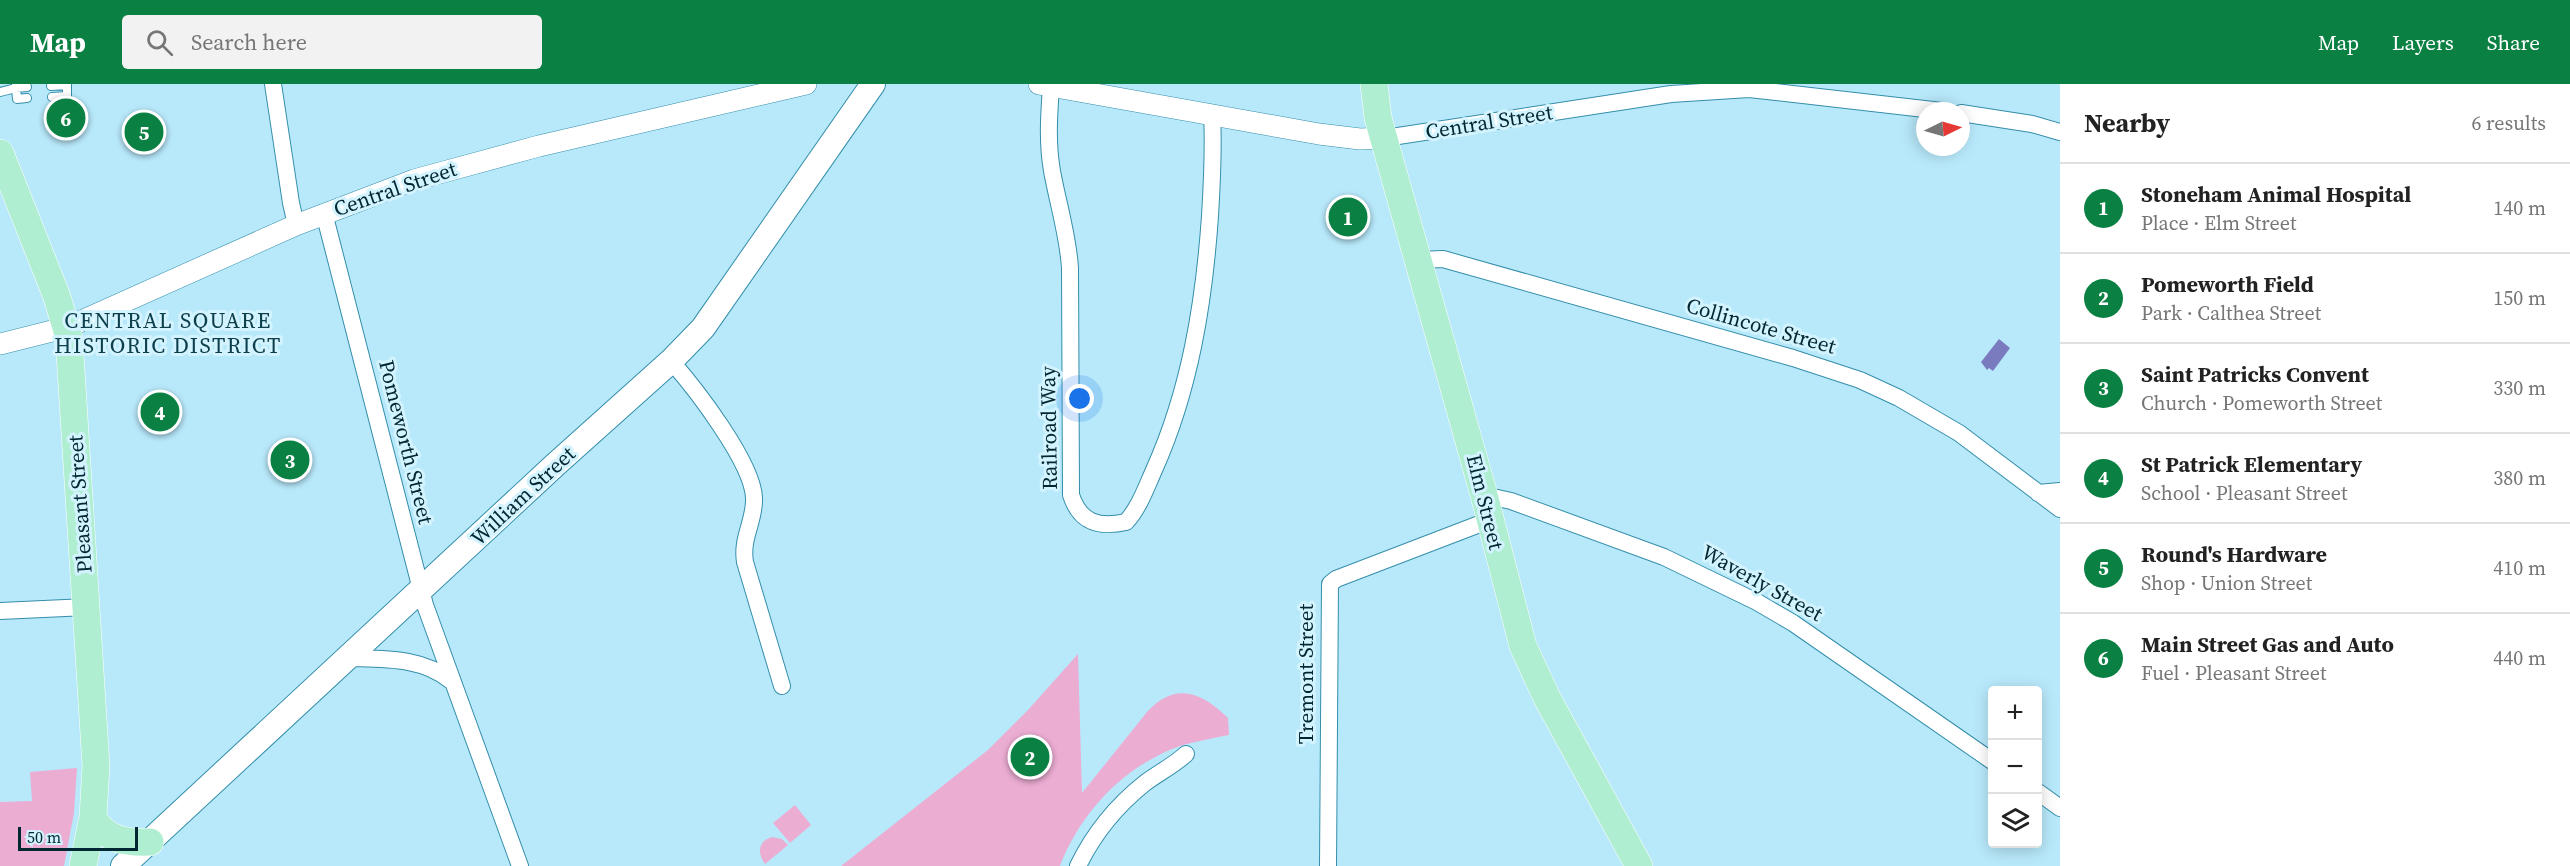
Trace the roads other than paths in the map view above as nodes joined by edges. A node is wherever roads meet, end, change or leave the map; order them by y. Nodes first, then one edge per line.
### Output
1 (273, 84) edge
2 (806, 84) edge
3 (873, 84) edge
4 (1361, 84) edge
5 (1374, 84) edge
6 (67, 85) edge
7 (1045, 85) edge
8 (16, 86) edge
9 (51, 86) dead end
10 (27, 87) dead end
11 (0, 92) edge
12 (52, 97) dead end
13 (27, 99) dead end
14 (1916, 108) edge
15 (1970, 114) edge
16 (1212, 116) junction
17 (1382, 128) junction
18 (2060, 132) edge
19 (0, 153) edge
20 (324, 213) junction
21 (296, 225) junction
22 (1418, 260) junction
23 (68, 327) junction
24 (0, 344) edge
25 (671, 361) junction
26 (2060, 491) edge
27 (2038, 493) junction
28 (1487, 508) junction
29 (2060, 509) edge
30 (421, 591) junction
31 (87, 607) junction
32 (0, 611) edge
33 (349, 658) junction
34 (451, 681) junction
35 (782, 686) dead end
36 (1186, 754) dead end
37 (1988, 758) edge
38 (2040, 794) edge
39 (2060, 807) edge
40 (93, 817) junction
41 (150, 842) junction
42 (83, 866) edge
43 (123, 866) edge
44 (520, 866) edge
45 (1078, 866) edge
46 (1328, 866) edge
47 (1639, 866) edge

1 - 21 street
2 - 20 street, Central Street
3 - 25 main road, William Street
4 - 17 main road, Elm Street
5 - 17 main road, Elm Street
6 - 9 lane
6 - 12 lane
7 - 16 street, Central Street
7 - 16 street, Railroad Way
8 - 10 lane
8 - 11 lane
8 - 13 lane
14 - 17 street, Central Street
15 - 18 street
16 - 17 street, Central Street
17 - 22 main road, Elm Street
19 - 23 main road, Pleasant Street
20 - 21 street, Central Street
20 - 30 street, Pomeworth Street
21 - 23 street, Central Street
22 - 27 street, Collincote Street
22 - 28 main road, Elm Street
23 - 24 street, Central Street
23 - 31 main road, Pleasant Street
25 - 30 main road, William Street
25 - 35 street
26 - 27 street
27 - 29 street, Collincote Street
28 - 37 street, Waverly Street
28 - 46 street, Tremont Street
28 - 47 main road, Elm Street
30 - 33 main road, William Street
30 - 34 street, Pomeworth Street
31 - 32 street
31 - 40 main road, Pleasant Street
33 - 34 street
33 - 41 main road, William Street
34 - 44 street, Pomeworth Street
36 - 45 street
38 - 39 street
40 - 41 main road
40 - 42 main road, Pleasant Street
41 - 43 main road, William Street

